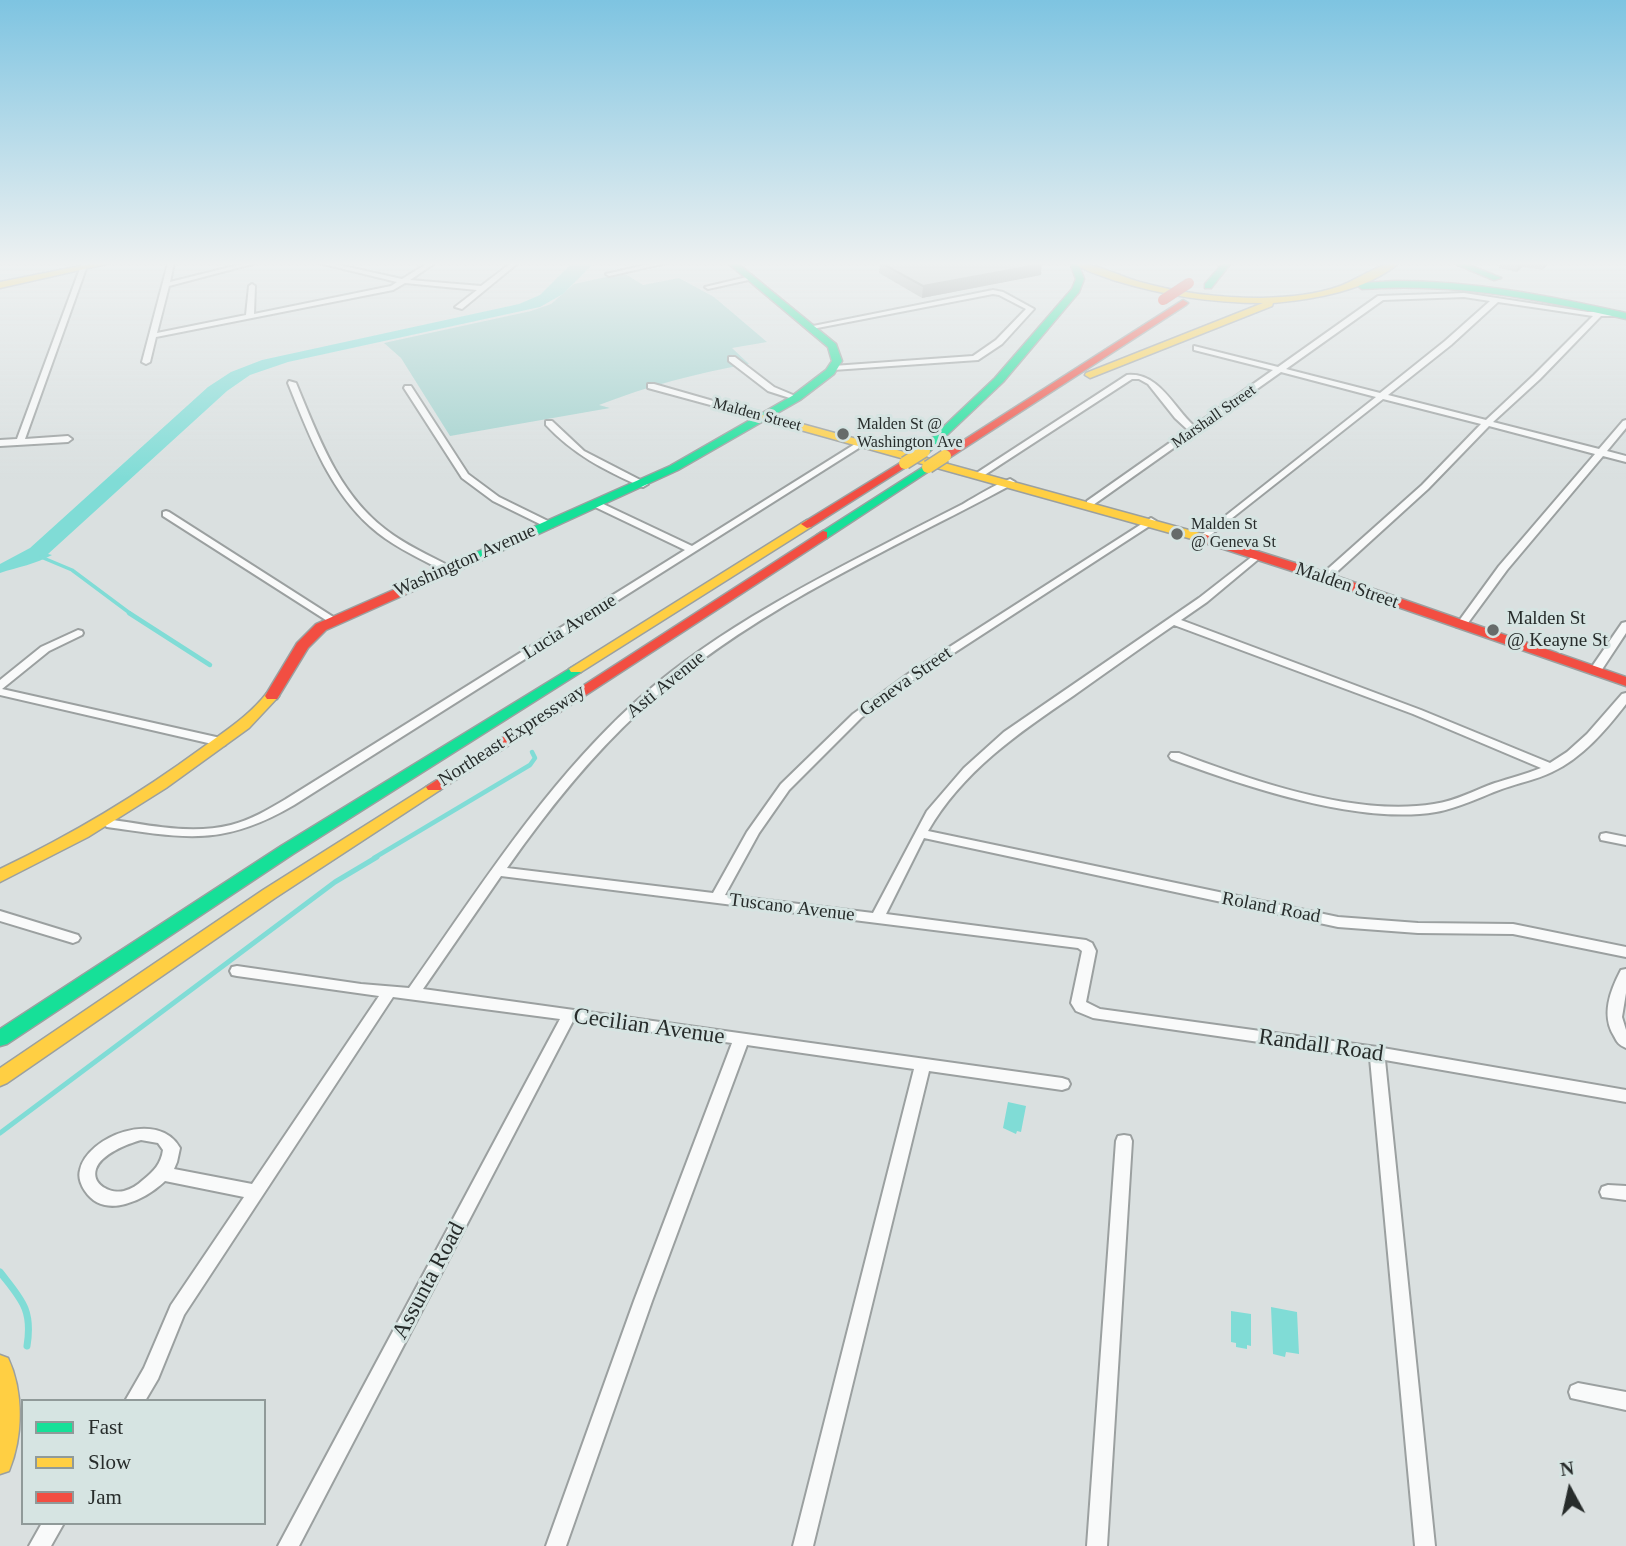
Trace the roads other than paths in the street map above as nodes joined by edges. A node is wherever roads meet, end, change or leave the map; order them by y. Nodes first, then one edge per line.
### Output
1 (59, 335) edge
2 (156, 335) edge
3 (821, 335) edge
4 (1006, 335) edge
5 (1037, 335) edge
6 (1108, 335) edge
7 (1133, 335) edge
8 (1190, 335) edge
9 (1329, 335) edge
10 (1457, 335) edge
11 (1577, 335) edge
12 (152, 336) joint
13 (1196, 348) dead end
14 (732, 359) dead end
15 (146, 362) dead end
16 (833, 369) junction
17 (1280, 370) junction
18 (292, 383) dead end
19 (651, 386) dead end
20 (408, 388) dead end
21 (1381, 395) junction
22 (792, 401) junction
23 (1029, 402) junction
24 (765, 417) junction
25 (549, 423) dead end
26 (1487, 423) junction
27 (1626, 423) edge
28 (802, 427) junction
29 (1194, 431) junction
30 (68, 439) dead end
31 (20, 442) junction
32 (0, 443) edge
33 (861, 445) junction
34 (1601, 452) junction
35 (926, 459) junction
36 (1626, 459) edge
37 (980, 474) junction
38 (1010, 482) junction
39 (643, 484) junction
40 (1090, 503) junction
41 (596, 504) junction
42 (166, 514) dead end
43 (1151, 521) junction
44 (549, 524) junction
45 (1203, 538) junction
46 (692, 550) junction
47 (1258, 555) junction
48 (447, 569) junction
49 (1325, 578) junction
50 (333, 620) junction
51 (1172, 620) junction
52 (1461, 625) junction
53 (1626, 625) edge
54 (78, 633) dead end
55 (1595, 671) junction
56 (1626, 682) edge
57 (0, 686) edge
58 (0, 692) edge
59 (1626, 696) edge
60 (220, 742) junction
61 (1175, 756) dead end
62 (1551, 768) junction
63 (107, 823) junction
64 (920, 833) junction
65 (1606, 837) dead end
66 (1626, 841) edge
67 (498, 871) junction
68 (0, 876) edge
69 (716, 899) junction
70 (0, 916) edge
71 (877, 918) junction
72 (73, 938) dead end
73 (1086, 945) joint
74 (1626, 952) edge
75 (237, 971) dead end
76 (1626, 974) edge
77 (388, 992) junction
78 (413, 993) junction
79 (569, 1015) junction
80 (0, 1039) edge
81 (741, 1040) junction
82 (1626, 1042) edge
83 (1377, 1054) junction
84 (923, 1065) junction
85 (0, 1078) edge
86 (1062, 1084) dead end
87 (1626, 1096) edge
88 (1124, 1141) dead end
89 (164, 1174) junction
90 (255, 1192) junction
91 (1608, 1192) dead end
92 (1626, 1193) edge
93 (0, 1366) edge
94 (1578, 1392) dead end
95 (135, 1399) edge
96 (1626, 1401) edge
97 (0, 1462) edge
98 (53, 1525) edge
99 (39, 1546) edge
100 (288, 1546) edge
101 (556, 1546) edge
102 (803, 1546) edge
103 (1097, 1546) edge
104 (1425, 1546) edge

1 - 31 street
2 - 12 street
3 - 16 main road
4 - 16 street
5 - 35 main road
6 - 35 main road, Northeast Expressway, bridge
7 - 23 main road
8 - 23 main road
9 - 17 street, Marshall Street
10 - 21 street
11 - 26 street
12 - 15 street
13 - 17 street
14 - 22 street
16 - 22 main road, Washington Avenue
17 - 21 street
17 - 29 street, Marshall Street
18 - 48 street
19 - 24 street, Malden Street
20 - 44 street
21 - 26 street
21 - 45 street
22 - 24 main road, Washington Avenue
22 - 28 main road
23 - 35 main road, Northeast Expressway, bridge
24 - 28 main road, Malden Street
24 - 39 main road, Washington Avenue
25 - 39 street
26 - 34 street
26 - 49 street
27 - 34 street
28 - 33 main road, Malden Street
29 - 37 street
29 - 40 street, Marshall Street
30 - 31 street
31 - 32 street
33 - 37 main road, Malden Street
33 - 46 street, Lucia Avenue
34 - 36 street
34 - 52 street
35 - 80 main road, Northeast Expressway, bridge
35 - 85 main road, Northeast Expressway
37 - 38 main road, Malden Street
38 - 40 main road, Malden Street
38 - 67 street, Asti Avenue
39 - 41 main road, Washington Avenue
40 - 43 main road, Malden Street
41 - 44 main road, Washington Avenue
41 - 46 street
42 - 50 street
43 - 45 main road, Malden Street
43 - 69 street, Geneva Street
44 - 48 main road, Washington Avenue
45 - 47 main road, Malden Street
46 - 63 street, Lucia Avenue
47 - 49 main road, Malden Street
47 - 51 street
48 - 50 main road, Washington Avenue
49 - 52 main road, Malden Street
50 - 60 main road, Washington Avenue
51 - 62 street
51 - 64 street
52 - 55 main road, Malden Street
53 - 55 street
54 - 57 street
55 - 56 main road, Malden Street
58 - 60 street
59 - 62 street
60 - 63 main road, Washington Avenue
61 - 62 street
63 - 68 main road, Washington Avenue
64 - 71 street
64 - 74 street, Roland Road
65 - 66 street
67 - 69 street, Tuscano Avenue
67 - 78 street, Asti Avenue
69 - 71 street, Tuscano Avenue
70 - 72 street
71 - 73 street, Tuscano Avenue
73 - 83 street, Randall Road
75 - 77 street, Cecilian Avenue
76 - 82 street
77 - 78 street, Cecilian Avenue
77 - 90 street
78 - 79 street, Cecilian Avenue
79 - 81 street, Cecilian Avenue
79 - 100 street, Assunta Road
81 - 84 street, Cecilian Avenue
81 - 101 street
83 - 87 street, Randall Road
83 - 104 street
84 - 86 street, Cecilian Avenue
84 - 102 street
88 - 103 street
89 - 89 street
89 - 90 street
90 - 95 street
91 - 92 street
93 - 97 main road
94 - 96 street
98 - 99 street

